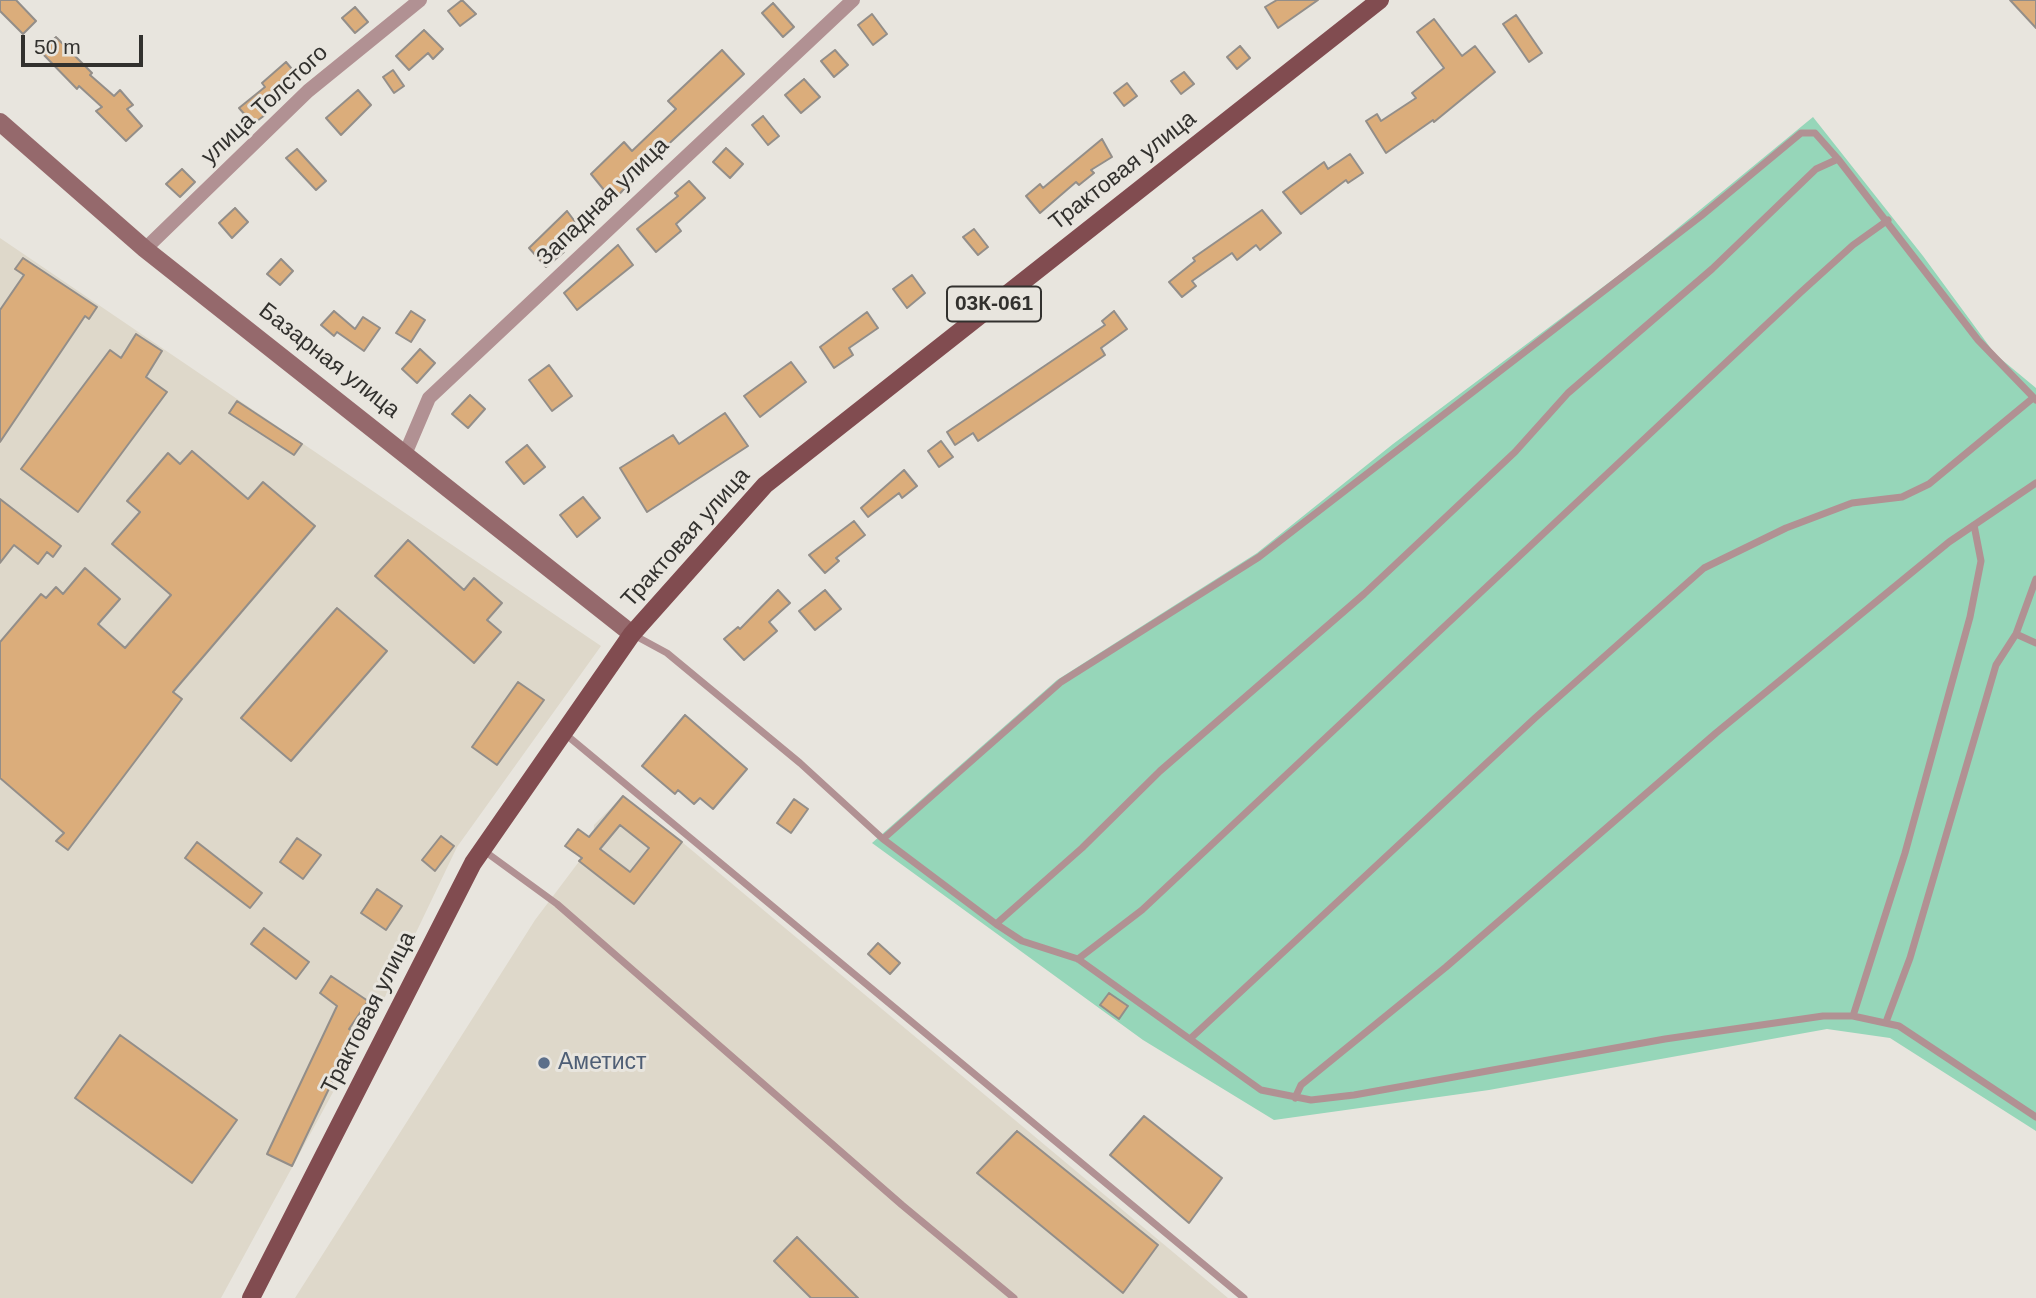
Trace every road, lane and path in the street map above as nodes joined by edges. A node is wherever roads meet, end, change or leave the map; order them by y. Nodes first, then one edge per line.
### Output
1 (420, 0) edge
2 (853, 0) edge
3 (1380, 0) edge
4 (0, 122) edge
5 (1838, 159) junction
6 (1888, 220) junction
7 (145, 249) junction
8 (2035, 399) edge
9 (406, 452) junction
10 (2036, 483) edge
11 (1975, 525) junction
12 (2036, 579) edge
13 (632, 634) junction
14 (2016, 634) junction
15 (2036, 643) edge
16 (564, 733) junction
17 (883, 839) junction
18 (483, 850) junction
19 (996, 924) junction
20 (1078, 959) junction
21 (1853, 1016) junction
22 (1886, 1022) junction
23 (1191, 1038) junction
24 (1294, 1097) junction
25 (2036, 1117) edge
26 (251, 1298) edge
27 (1014, 1298) edge
28 (1244, 1298) edge

1 - 7 street, улица Толстого
2 - 9 street, Западная улица
3 - 13 main road, Трактовая улица / 03К-061
4 - 7 street, Базарная улица
5 - 6 lane
5 - 17 lane
5 - 19 lane
6 - 8 lane
6 - 20 lane
7 - 9 street, Базарная улица
8 - 23 lane
9 - 13 street, Базарная улица
10 - 11 lane
11 - 21 lane
11 - 24 lane
12 - 14 lane
13 - 16 main road, Трактовая улица
13 - 17 lane
14 - 15 lane
14 - 22 lane
16 - 18 main road, Трактовая улица
16 - 28 lane
17 - 19 lane
18 - 26 main road, Трактовая улица
18 - 27 lane
19 - 20 lane
20 - 23 lane
21 - 22 lane
21 - 24 lane
22 - 25 lane
23 - 24 lane

